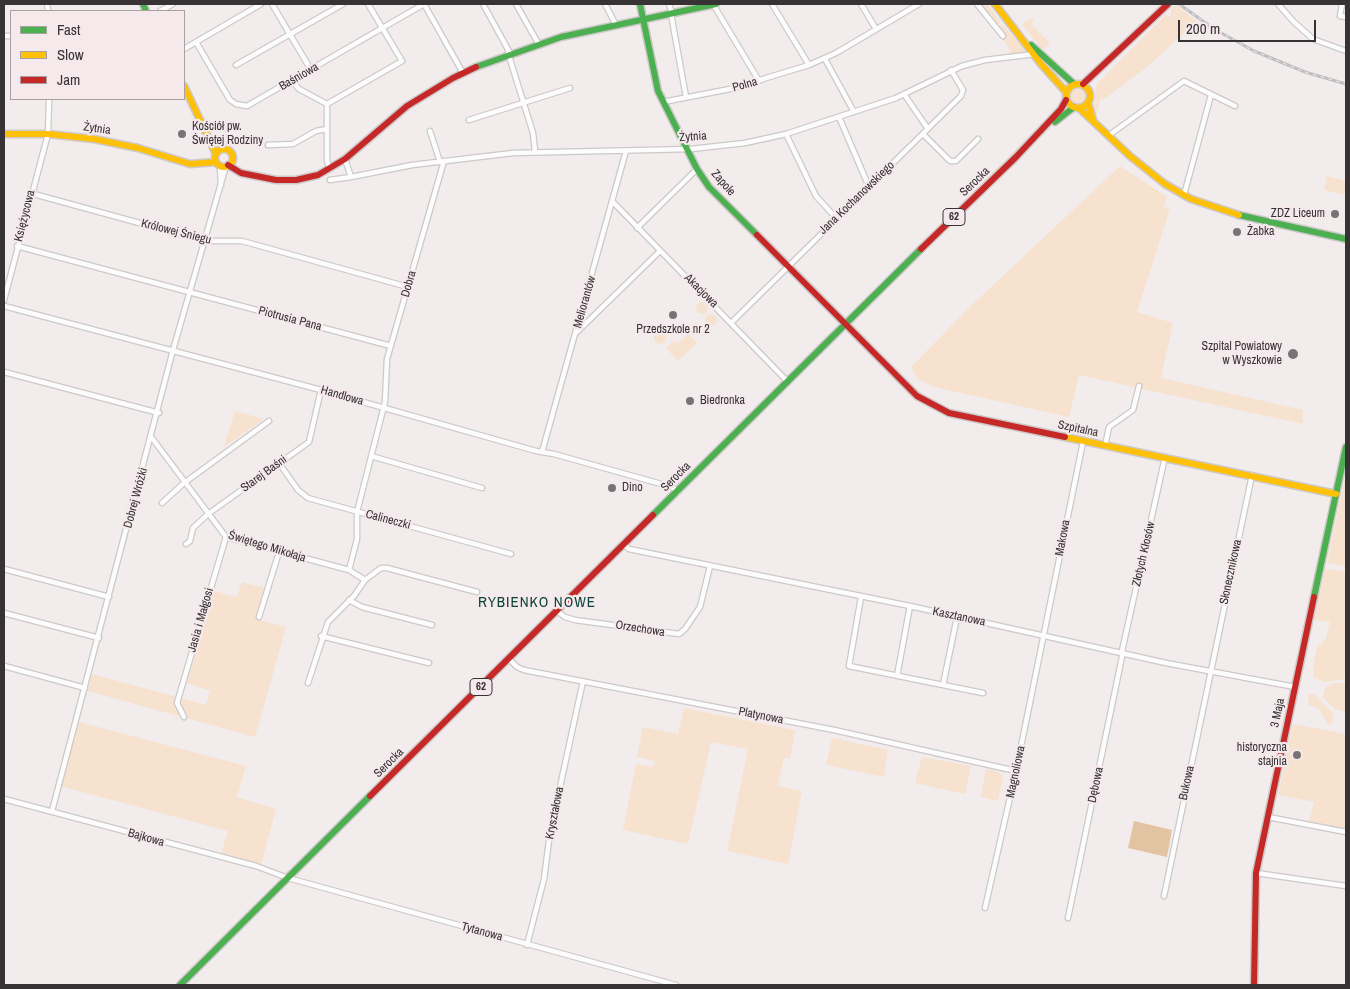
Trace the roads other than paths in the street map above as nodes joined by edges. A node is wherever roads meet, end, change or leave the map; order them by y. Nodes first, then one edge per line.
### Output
1 (173, 4) edge
2 (261, 4) edge
3 (272, 4) edge
4 (343, 4) edge
5 (368, 4) edge
6 (424, 4) edge
7 (483, 4) edge
8 (516, 4) edge
9 (605, 4) edge
10 (640, 4) edge
11 (669, 4) edge
12 (714, 4) edge
13 (772, 4) edge
14 (861, 4) edge
15 (919, 4) edge
16 (977, 4) edge
17 (997, 4) edge
18 (1168, 4) edge
19 (1279, 4) edge
20 (1342, 4) edge
21 (162, 10) edge
22 (671, 14) junction
23 (1346, 17) edge
24 (642, 20) junction
25 (616, 25) junction
26 (382, 28) junction
27 (876, 29) junction
28 (290, 35) junction
29 (1003, 36) dead end
30 (196, 42) junction
31 (538, 43) junction
32 (185, 48) edge
33 (1346, 51) edge
34 (509, 53) junction
35 (1034, 54) junction
36 (1118, 54) junction
37 (1042, 55) junction
38 (825, 58) junction
39 (809, 65) junction
40 (236, 66) dead end
41 (311, 70) junction
42 (951, 70) junction
43 (463, 73) junction
44 (292, 81) junction
45 (759, 81) junction
46 (1074, 84) junction
47 (1083, 84) junction
48 (185, 88) edge
49 (570, 88) dead end
50 (1066, 92) junction
51 (1090, 93) junction
52 (904, 94) junction
53 (1211, 94) junction
54 (686, 97) junction
55 (49, 100) edge
56 (1066, 100) junction
57 (663, 102) junction
58 (524, 103) junction
59 (1088, 103) junction
60 (327, 104) junction
61 (1235, 106) dead end
62 (1076, 108) junction
63 (854, 112) junction
64 (839, 117) junction
65 (470, 120) dead end
66 (1093, 120) junction
67 (203, 125) junction
68 (928, 129) junction
69 (328, 130) junction
70 (430, 131) dead end
71 (4, 134) edge
72 (48, 134) junction
73 (786, 134) junction
74 (923, 134) junction
75 (1108, 136) junction
76 (978, 139) dead end
77 (1030, 143) junction
78 (268, 145) dead end
79 (224, 149) junction
80 (687, 149) junction
81 (535, 151) junction
82 (626, 151) junction
83 (345, 159) junction
84 (222, 161) junction
85 (442, 161) junction
86 (330, 169) junction
87 (697, 169) junction
88 (351, 177) junction
89 (330, 180) dead end
90 (869, 186) junction
91 (30, 193) junction
92 (1184, 195) junction
93 (613, 202) junction
94 (836, 218) junction
95 (638, 228) junction
96 (1346, 239) edge
97 (205, 241) junction
98 (17, 246) junction
99 (660, 251) junction
100 (789, 266) junction
101 (408, 287) junction
102 (190, 292) junction
103 (4, 300) edge
104 (4, 306) edge
105 (732, 322) junction
106 (847, 324) junction
107 (576, 332) junction
108 (391, 346) junction
109 (174, 350) junction
110 (4, 372) edge
111 (787, 382) junction
112 (1139, 386) dead end
113 (321, 390) junction
114 (383, 408) junction
115 (158, 413) junction
116 (269, 421) dead end
117 (152, 438) junction
118 (1083, 442) junction
119 (1105, 446) junction
120 (1346, 447) edge
121 (542, 452) junction
122 (371, 456) junction
123 (1165, 457) junction
124 (279, 463) junction
125 (1252, 475) junction
126 (184, 483) junction
127 (482, 488) dead end
128 (678, 492) junction
129 (1336, 494) junction
130 (162, 504) dead end
131 (356, 512) junction
132 (208, 514) junction
133 (226, 537) junction
134 (186, 544) dead end
135 (624, 545) junction
136 (279, 552) junction
137 (511, 554) dead end
138 (710, 566) junction
139 (4, 569) edge
140 (349, 570) junction
141 (365, 580) junction
142 (477, 592) dead end
143 (109, 597) junction
144 (861, 597) junction
145 (349, 600) junction
146 (910, 606) junction
147 (557, 611) junction
148 (4, 613) edge
149 (259, 617) dead end
150 (957, 617) junction
151 (432, 625) dead end
152 (1043, 635) junction
153 (321, 636) junction
154 (99, 638) junction
155 (1123, 651) junction
156 (509, 660) junction
157 (429, 663) dead end
158 (4, 666) edge
159 (1210, 670) junction
160 (897, 676) junction
161 (582, 681) junction
162 (308, 683) dead end
163 (943, 685) junction
164 (1295, 687) junction
165 (85, 688) junction
166 (983, 692) dead end
167 (184, 717) dead end
168 (1016, 771) junction
169 (4, 799) edge
170 (52, 811) junction
171 (1268, 817) junction
172 (1346, 832) edge
173 (1256, 873) junction
174 (288, 878) junction
175 (1346, 886) edge
176 (1164, 896) dead end
177 (985, 908) dead end
178 (1068, 918) dead end
179 (527, 945) junction
180 (180, 985) edge
181 (676, 985) edge
182 (1254, 985) edge

1 - 21 street
2 - 30 street
3 - 28 street
4 - 28 street
5 - 26 street
6 - 26 street, Baśniowa
6 - 43 street
7 - 34 street
8 - 31 street
9 - 25 street
10 - 24 street, Zapole
11 - 22 street
12 - 22 street
12 - 45 street
13 - 39 street
14 - 27 street
15 - 27 street, Polna
16 - 29 street
17 - 35 street
17 - 37 street
18 - 36 street
19 - 33 street
20 - 23 street
22 - 24 street
22 - 54 street
24 - 25 street
24 - 57 street, Zapole
25 - 31 street
26 - 41 street, Baśniowa
26 - 60 street
27 - 38 street, Polna
28 - 40 street
28 - 41 street
30 - 32 street
30 - 44 street, Baśniowa
31 - 34 street
34 - 43 street
34 - 58 street
35 - 37 street, Żytnia
35 - 42 street, Żytnia
35 - 50 street
36 - 47 street
36 - 51 street
37 - 46 street
38 - 39 street, Polna
38 - 63 street
39 - 45 street, Polna
41 - 44 street, Baśniowa
42 - 52 street, Żytnia
42 - 68 street, Jana Kochanowskiego
43 - 83 street
44 - 60 street
45 - 54 street, Polna
46 - 47 street
46 - 50 street
47 - 51 street
48 - 67 street
49 - 58 street
50 - 56 street
51 - 59 street
52 - 63 street, Żytnia
52 - 68 street
53 - 61 street
53 - 75 street
53 - 92 street
54 - 57 street, Polna
55 - 72 street, Księżycowa
56 - 62 street
56 - 77 street, Serocka / 62
57 - 80 street, Zapole
58 - 65 street
58 - 81 street
59 - 62 street, 62
59 - 66 street
60 - 69 street
62 - 66 street
62 - 77 street, Serocka / 62
63 - 64 street, Żytnia
64 - 73 street, Żytnia
64 - 90 street
66 - 75 street
67 - 79 street
67 - 84 street
68 - 74 street, Jana Kochanowskiego
69 - 78 street
69 - 86 street
70 - 85 street
71 - 72 street, Żytnia
72 - 84 street, Żytnia
72 - 91 street, Księżycowa
73 - 80 street, Żytnia
73 - 94 street
74 - 76 street
74 - 90 street, Jana Kochanowskiego
75 - 92 street
77 - 106 street, Serocka / 62
79 - 84 street, Żytnia
79 - 84 street
80 - 82 street, Żytnia
80 - 87 street, Zapole
81 - 82 street, Żytnia
81 - 85 street, Żytnia
82 - 93 street, Meliorantów
83 - 86 street
83 - 88 street
84 - 86 street
84 - 97 street, Dobrej Wróżki
85 - 88 street, Żytnia
85 - 101 street, Dobra
87 - 95 street
87 - 100 street, Zapole
88 - 89 street, Żytnia
90 - 94 street, Jana Kochanowskiego
91 - 97 street, Królowej Śniegu
91 - 98 street, Księżycowa
92 - 96 street
93 - 95 street, Akacjowa
93 - 107 street, Meliorantów
94 - 100 street, Jana Kochanowskiego
95 - 99 street, Akacjowa
97 - 101 street, Królowej Śniegu
97 - 102 street, Dobrej Wróżki
98 - 102 street, Piotrusia Pana
98 - 103 street, Księżycowa
99 - 105 street, Akacjowa
99 - 107 street
100 - 105 street, Jana Kochanowskiego
100 - 106 street, Zapole
101 - 108 street, Dobra
102 - 108 street, Piotrusia Pana
102 - 109 street, Dobrej Wróżki
104 - 109 street, Handlowa
105 - 111 street, Akacjowa
106 - 111 street, Serocka / 62
106 - 118 street, Szpitalna
107 - 121 street, Meliorantów
108 - 114 street, Dobra
109 - 113 street, Handlowa
109 - 115 street, Dobrej Wróżki
110 - 115 street
111 - 128 street, Serocka / 62
112 - 119 street
113 - 114 street, Handlowa
113 - 124 street, Starej Baśni
114 - 121 street, Handlowa
114 - 122 street, Dobra
115 - 117 street, Dobrej Wróżki
116 - 126 street
117 - 126 street, Świętego Mikołaja
117 - 143 street, Dobrej Wróżki
118 - 119 street, Szpitalna
118 - 152 street, Makowa
119 - 123 street, Szpitalna
120 - 129 street, 3 Maja
121 - 128 street, Handlowa
122 - 127 street
122 - 131 street, Dobra
123 - 125 street, Szpitalna
123 - 155 street, Złotych Kłosów
124 - 131 street, Calineczki
124 - 132 street, Starej Baśni
125 - 129 street, Szpitalna
125 - 159 street, Słonecznikowa
126 - 130 street
126 - 132 street, Świętego Mikołaja
128 - 135 street, Serocka / 62
129 - 164 street, 3 Maja
131 - 137 street, Calineczki
131 - 140 street, Dobra
132 - 133 street, Świętego Mikołaja
132 - 134 street, Starej Baśni
133 - 136 street, Świętego Mikołaja
133 - 167 street, Jasia i Małgosi
135 - 138 street, Kasztanowa
135 - 147 street, Serocka / 62
136 - 140 street, Świętego Mikołaja
136 - 149 street
138 - 144 street, Kasztanowa
138 - 147 street, Orzechowa
139 - 143 street
140 - 141 street, Świętego Mikołaja
141 - 142 street
141 - 145 street
143 - 154 street, Dobrej Wróżki
144 - 146 street, Kasztanowa
144 - 160 street
145 - 151 street
145 - 153 street
146 - 150 street, Kasztanowa
146 - 160 street
147 - 156 street, Serocka / 62
148 - 154 street
150 - 152 street, Kasztanowa
150 - 163 street
152 - 155 street, Kasztanowa
152 - 168 street, Magnoliowa
153 - 157 street
153 - 162 street
154 - 165 street, Dobrej Wróżki
155 - 159 street, Kasztanowa
155 - 178 street, Dębowa
156 - 161 street, Platynowa
156 - 174 street, Serocka / 62
158 - 165 street
159 - 164 street, Kasztanowa
159 - 176 street, Bukowa
160 - 163 street
161 - 168 street, Platynowa
161 - 179 street, Kryształowa
163 - 166 street
164 - 171 street, 3 Maja
165 - 170 street, Dobrej Wróżki
168 - 177 street, Magnoliowa
169 - 170 street, Bajkowa
170 - 174 street, Bajkowa
171 - 172 street
171 - 173 street, 3 Maja
173 - 175 street
173 - 182 street, 3 Maja
174 - 179 street, Tytanowa
174 - 180 street, 62
179 - 181 street, Tytanowa

